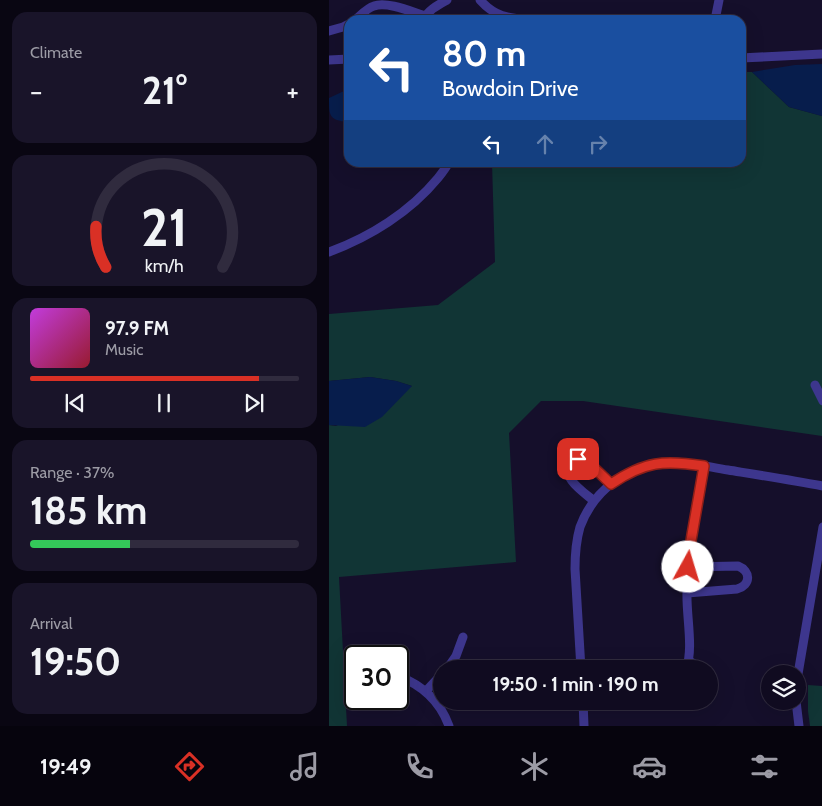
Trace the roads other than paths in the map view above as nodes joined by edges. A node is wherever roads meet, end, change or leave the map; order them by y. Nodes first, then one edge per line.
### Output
1 (447, 0) edge
2 (480, 0) edge
3 (719, 0) edge
4 (361, 15) edge
5 (415, 15) edge
6 (427, 15) edge
7 (500, 15) edge
8 (716, 15) edge
9 (344, 26) edge
10 (329, 31) edge
11 (822, 54) edge
12 (746, 58) edge
13 (344, 59) edge
14 (329, 60) edge
15 (445, 167) edge
16 (329, 252) edge
17 (815, 385) dead end
18 (822, 401) edge
19 (704, 466) junction
20 (614, 481) junction
21 (822, 486) edge
22 (594, 501) junction
23 (822, 527) edge
24 (688, 567) junction
25 (687, 593) junction
26 (463, 636) dead end
27 (454, 660) edge
28 (581, 660) edge
29 (688, 660) edge
30 (799, 665) edge
31 (409, 681) edge
32 (433, 684) edge
33 (426, 691) junction
34 (583, 710) edge
35 (797, 710) edge
36 (449, 726) edge
37 (584, 726) edge
38 (799, 726) edge

1 - 6 street
2 - 7 street
3 - 8 street
4 - 5 street
9 - 10 street
11 - 12 street
13 - 14 street
15 - 16 street
17 - 18 street
19 - 20 street
19 - 21 street
19 - 24 street
20 - 22 street
20 - 22 street
22 - 28 street
23 - 30 street
24 - 25 street
24 - 25 street
25 - 29 street
26 - 27 street
31 - 33 street
32 - 33 street
33 - 36 street
34 - 37 street
35 - 38 street

